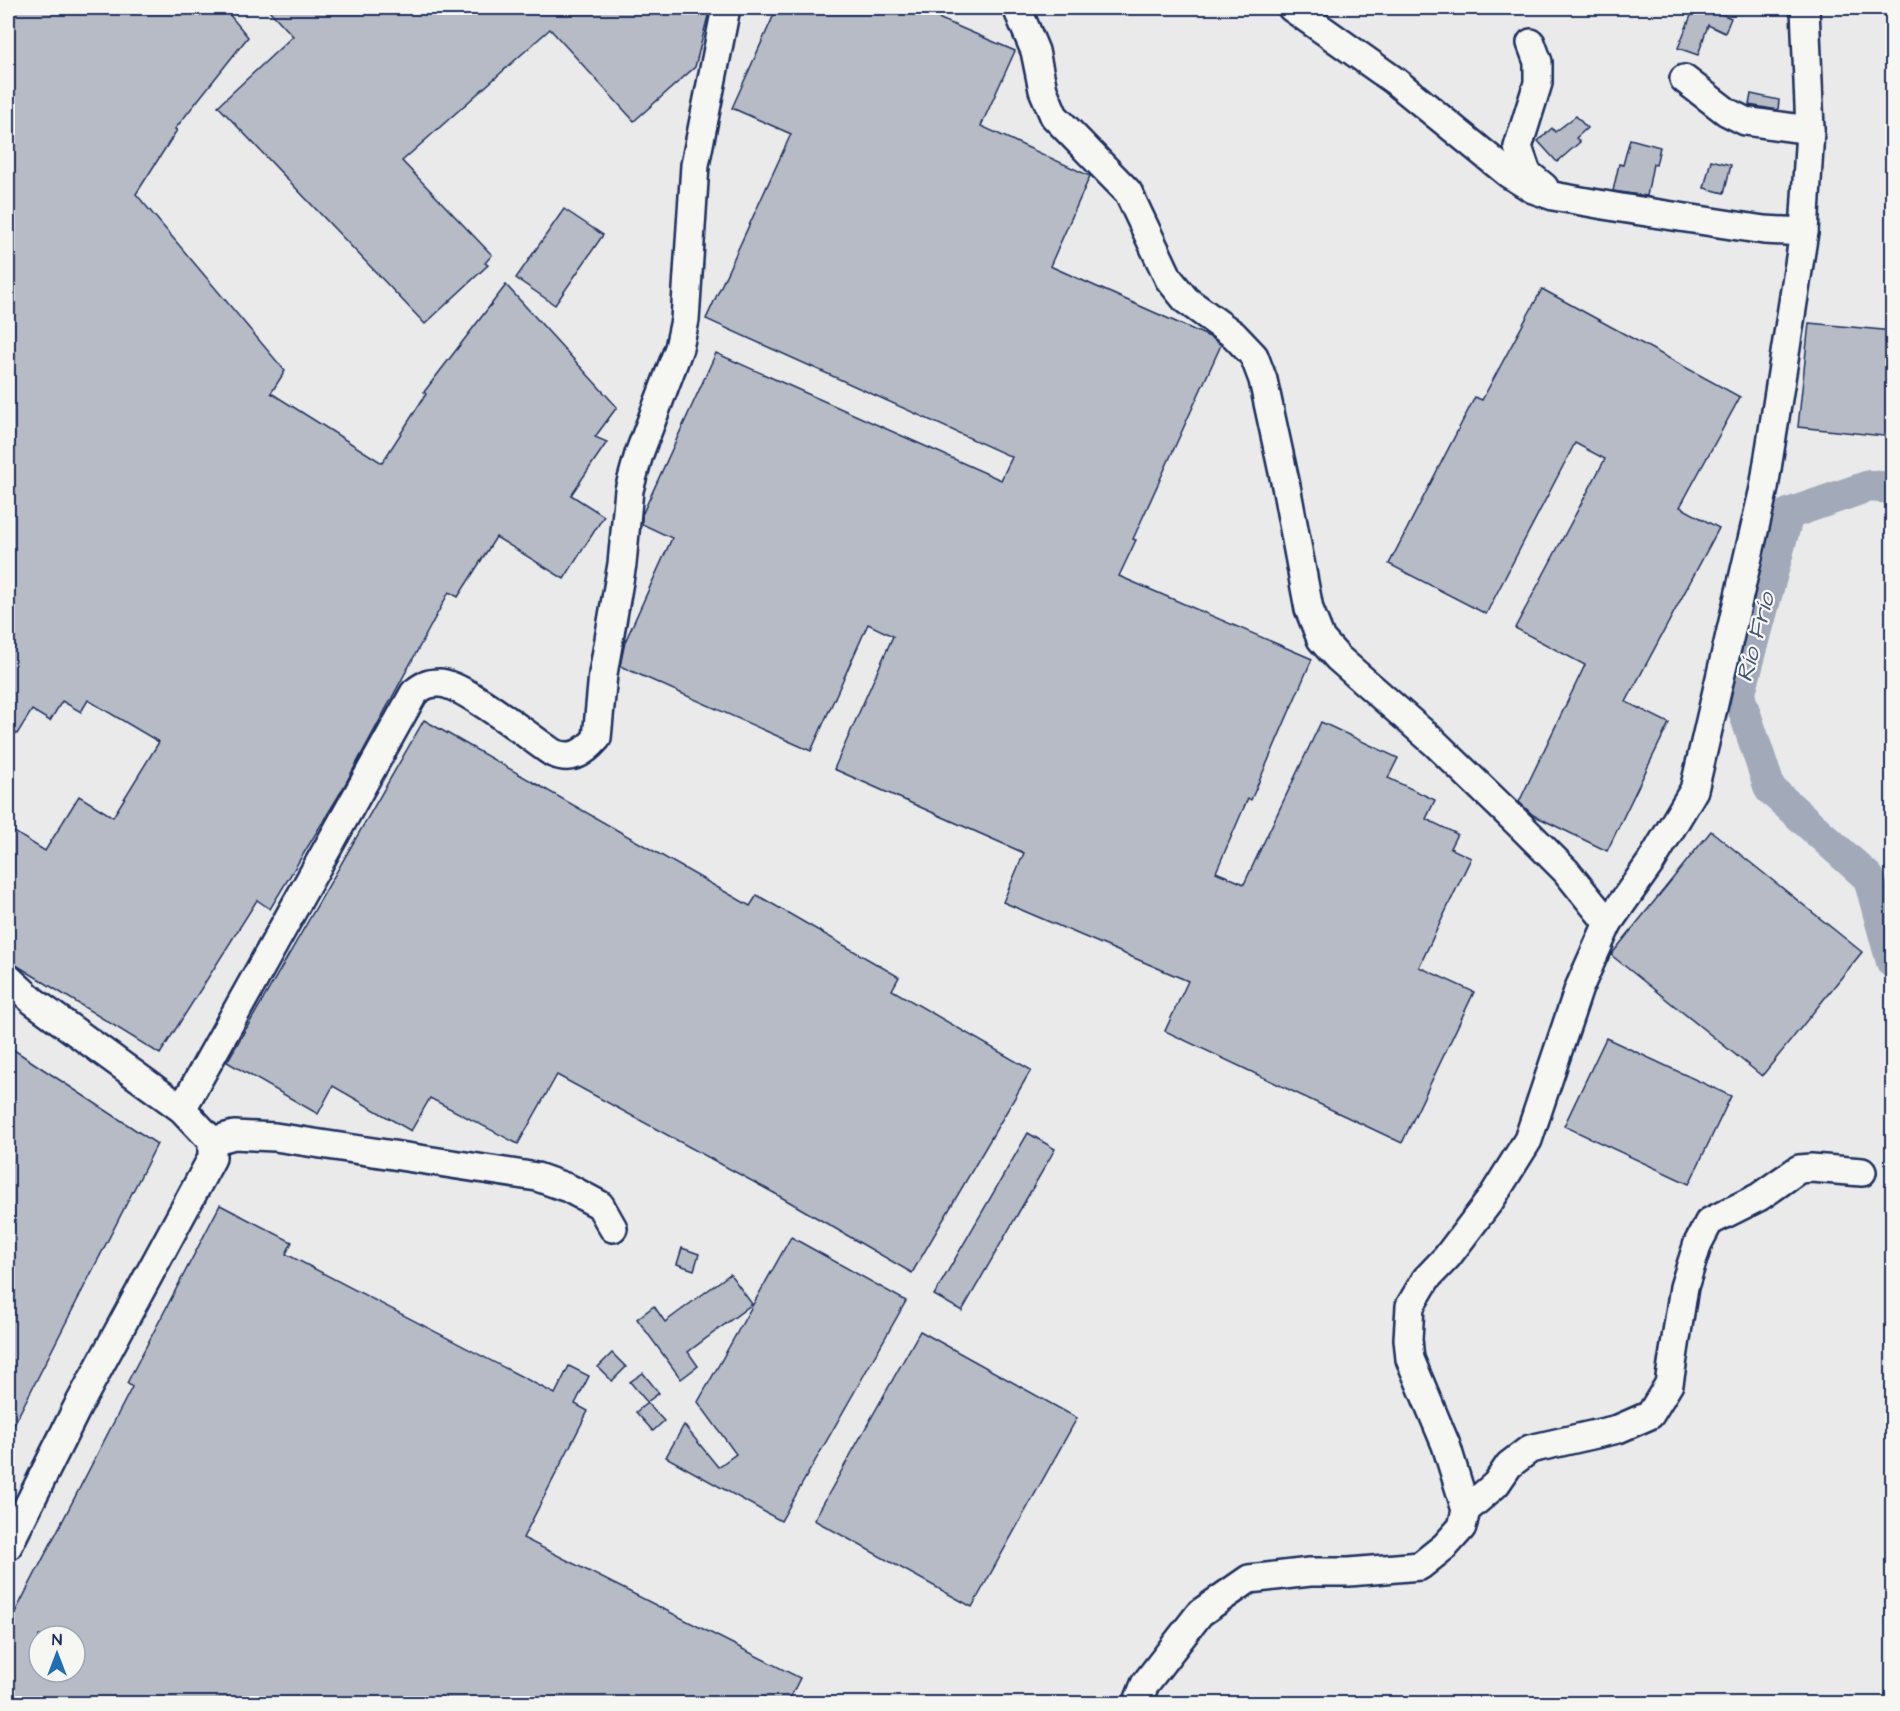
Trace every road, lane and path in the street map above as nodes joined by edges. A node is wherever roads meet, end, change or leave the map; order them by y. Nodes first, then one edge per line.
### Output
1 (726, 8) edge
2 (1017, 8) edge
3 (1292, 8) edge
4 (1805, 8) edge
5 (1531, 43) dead end
6 (1684, 79) dead end
7 (1810, 130) junction
8 (1553, 196) junction
9 (1804, 232) junction
10 (1608, 923) junction
11 (8, 978) edge
12 (182, 1109) junction
13 (212, 1141) junction
14 (1862, 1172) dead end
15 (613, 1228) dead end
16 (1466, 1510) junction
17 (8, 1546) edge
18 (1137, 1704) edge

1 - 12 street
2 - 10 street
3 - 8 street
4 - 7 street
5 - 8 street
6 - 7 street
7 - 9 street
8 - 9 street
9 - 10 street
10 - 16 street
11 - 12 street
12 - 13 street
13 - 15 street
13 - 17 street
14 - 16 street
16 - 18 street

